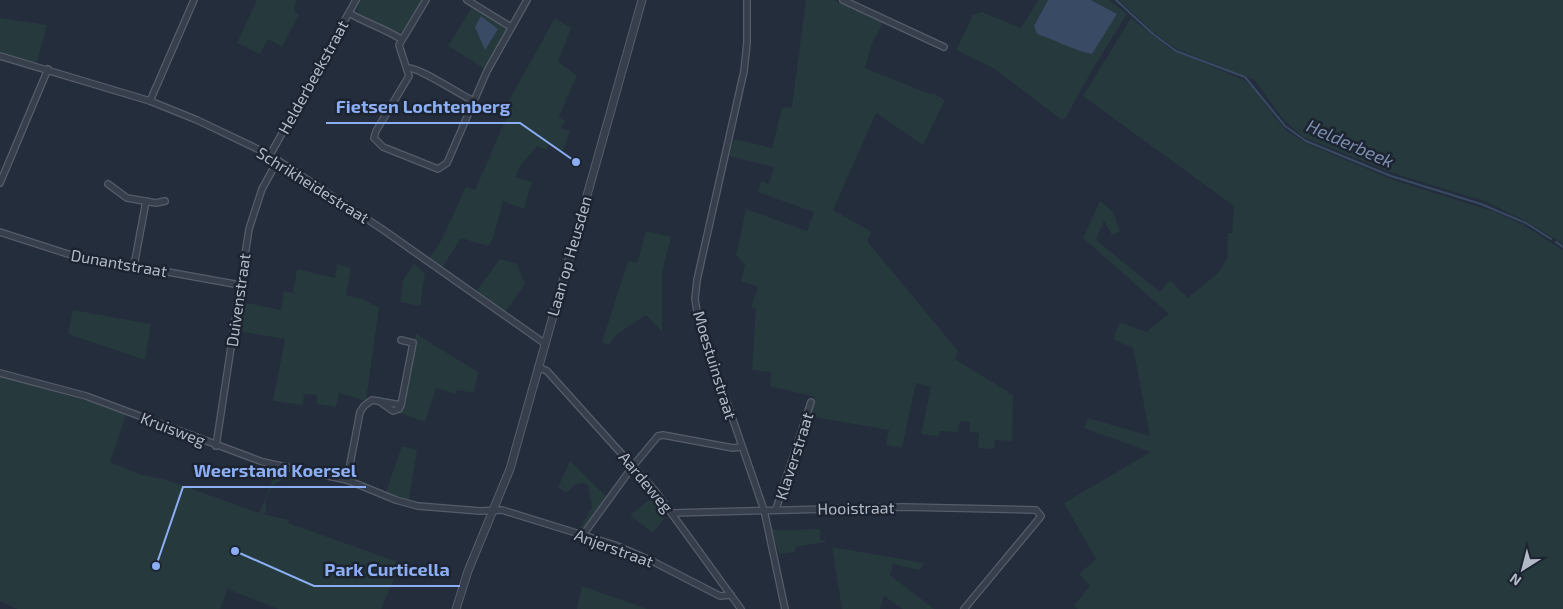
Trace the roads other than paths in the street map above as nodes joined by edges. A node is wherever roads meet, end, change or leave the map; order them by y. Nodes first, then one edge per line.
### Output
1 (194, 0) edge
2 (356, 0) edge
3 (426, 0) edge
4 (467, 0) edge
5 (527, 0) edge
6 (642, 0) edge
7 (748, 0) edge
8 (843, 0) edge
9 (348, 13) junction
10 (511, 27) junction
11 (401, 39) junction
12 (944, 47) dead end
13 (0, 56) edge
14 (408, 68) junction
15 (48, 69) junction
16 (150, 101) junction
17 (474, 101) junction
18 (270, 155) junction
19 (278, 160) junction
20 (0, 183) edge
21 (108, 184) dead end
22 (146, 201) junction
23 (165, 201) dead end
24 (0, 232) edge
25 (134, 266) junction
26 (240, 285) junction
27 (401, 340) dead end
28 (544, 343) junction
29 (538, 367) junction
30 (0, 373) edge
31 (811, 402) dead end
32 (216, 446) junction
33 (741, 447) junction
34 (633, 466) junction
35 (347, 480) junction
36 (776, 509) junction
37 (493, 510) junction
38 (764, 510) junction
39 (672, 514) junction
40 (583, 535) junction
41 (731, 595) junction
42 (456, 609) edge
43 (741, 609) edge
44 (785, 609) edge
45 (964, 609) edge

1 - 16 street
2 - 9 street, Helderbeekstraat
3 - 11 street
4 - 10 street
5 - 10 street
6 - 28 street, Laan op Heusden
7 - 33 street, Moestuinstraat
8 - 12 street
9 - 11 street
9 - 18 street, Helderbeekstraat
10 - 17 street
11 - 14 street
13 - 15 street, Schrikheidestraat
14 - 17 street
14 - 17 street
15 - 16 street, Schrikheidestraat
15 - 20 street
16 - 18 street, Schrikheidestraat
18 - 19 street, Schrikheidestraat
19 - 26 street, Duivenstraat
19 - 28 street, Schrikheidestraat
21 - 22 street
22 - 23 street
22 - 25 street
24 - 25 street, Dunantstraat
25 - 26 street, Dunantstraat
26 - 32 street, Duivenstraat
27 - 35 street
28 - 29 street, Laan op Heusden
29 - 34 street, Aardeweg
29 - 37 street, Laan op Heusden
30 - 32 street, Kruisweg
31 - 36 street, Klaverstraat
32 - 35 street, Kruisweg
33 - 34 street
33 - 38 street, Moestuinstraat
34 - 39 street, Aardeweg
34 - 40 street
35 - 37 street, Kruisweg
36 - 38 street, Hooistraat
36 - 45 street, Hooistraat
37 - 40 street, Anjerstraat
37 - 42 street, Laan op Heusden
38 - 39 street, Hooistraat
38 - 44 street, Moestuinstraat
39 - 41 street, Aardeweg
40 - 41 street, Anjerstraat
41 - 43 street, Aardeweg

